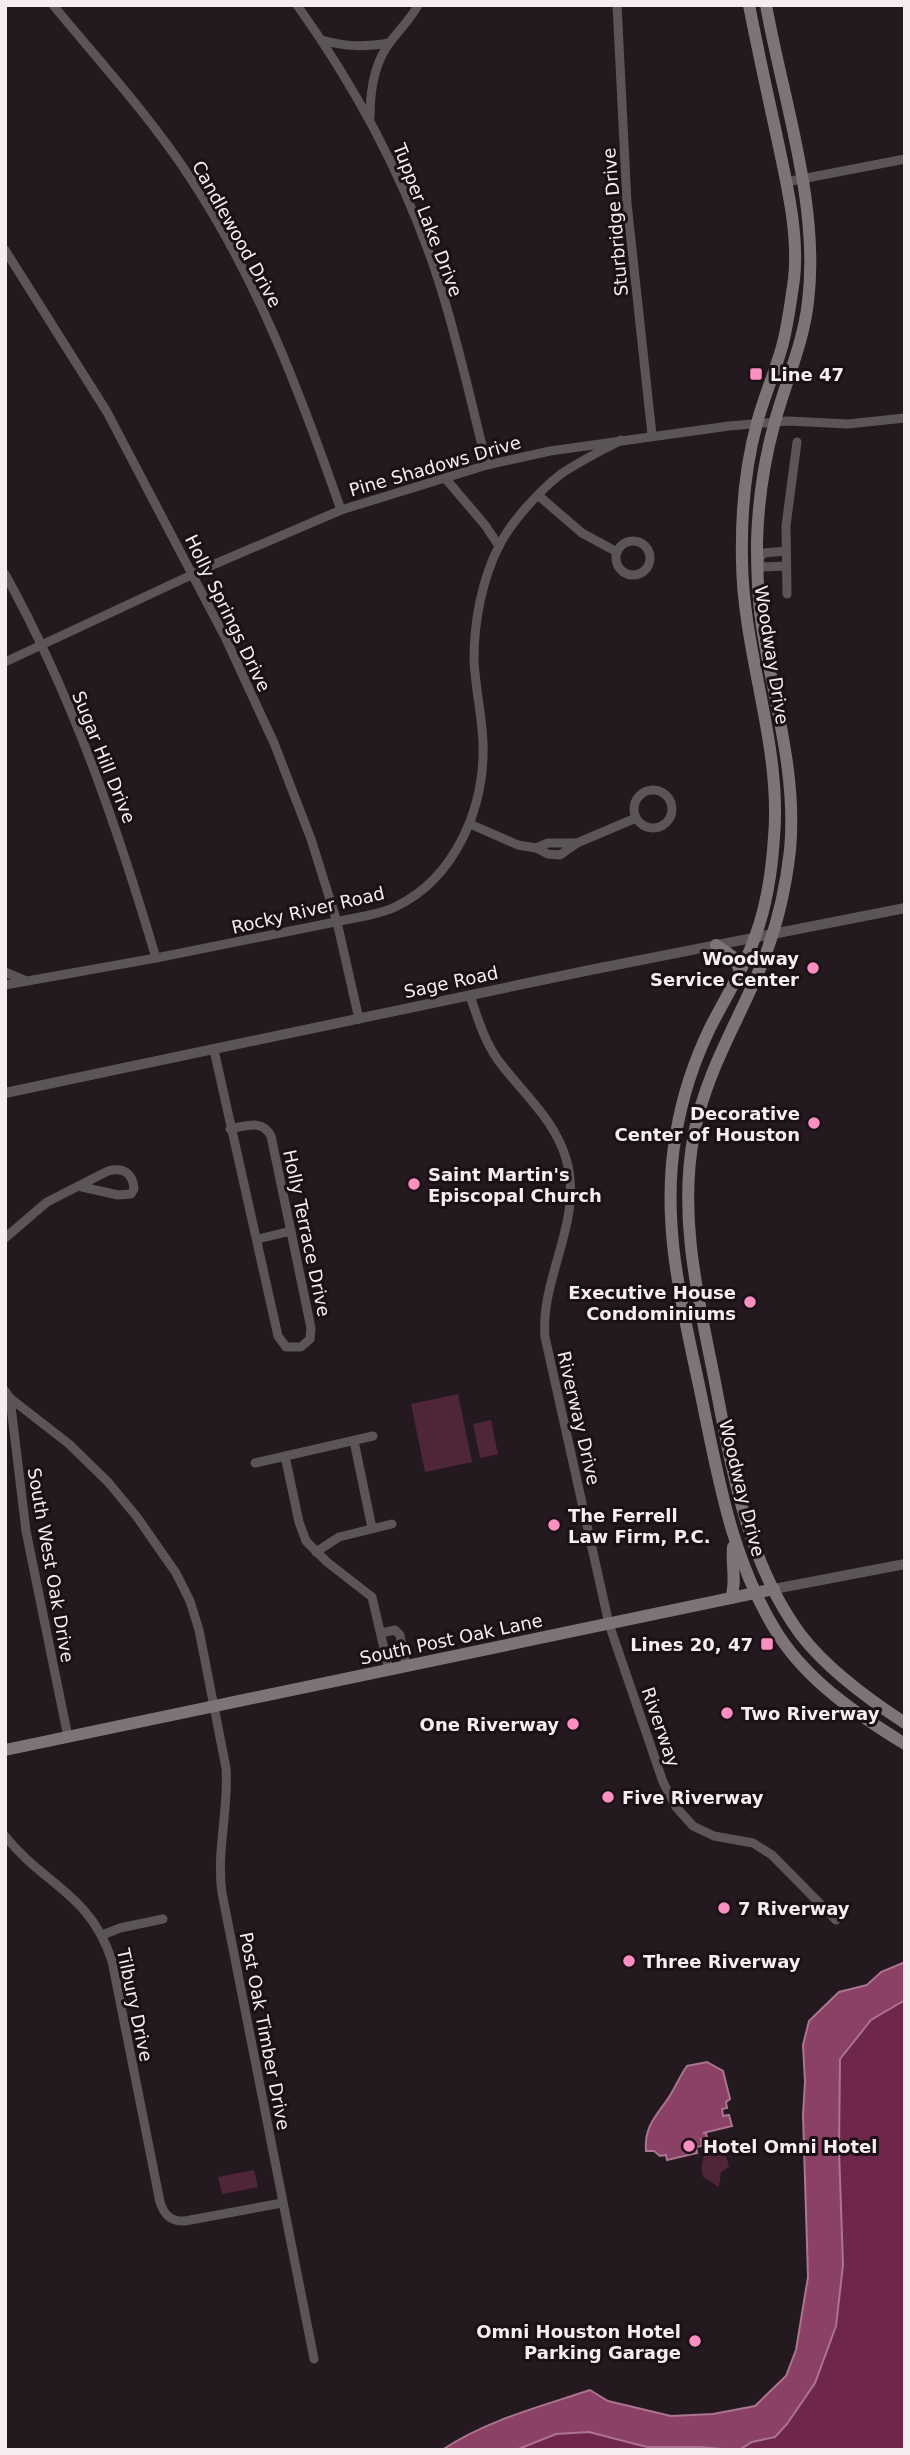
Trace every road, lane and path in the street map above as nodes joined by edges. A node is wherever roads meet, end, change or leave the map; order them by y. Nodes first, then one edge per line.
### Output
1 (53, 5) edge
2 (296, 5) edge
3 (418, 5) edge
4 (617, 5) edge
5 (750, 5) edge
6 (766, 5) edge
7 (769, 20) junction
8 (753, 23) junction
9 (322, 40) junction
10 (389, 43) junction
11 (370, 119) junction
12 (905, 159) edge
13 (802, 179) junction
14 (786, 181) junction
15 (5, 250) edge
16 (776, 364) junction
17 (905, 418) edge
18 (775, 422) junction
19 (757, 424) junction
20 (652, 435) junction
21 (621, 440) junction
22 (797, 442) dead end
23 (487, 465) junction
24 (445, 478) junction
25 (539, 496) junction
26 (341, 510) junction
27 (499, 545) junction
28 (786, 551) junction
29 (617, 552) dead end
30 (742, 561) junction
31 (757, 561) junction
32 (786, 565) junction
33 (5, 574) edge
34 (192, 575) junction
35 (787, 594) dead end
36 (42, 645) junction
37 (5, 662) edge
38 (774, 692) junction
39 (759, 695) junction
40 (791, 798) junction
41 (776, 799) junction
42 (636, 818) junction
43 (470, 824) junction
44 (905, 908) edge
45 (337, 922) junction
46 (773, 935) junction
47 (755, 938) junction
48 (716, 945) junction
49 (156, 958) junction
50 (740, 970) junction
51 (5, 972) edge
52 (25, 981) junction
53 (5, 985) edge
54 (470, 996) junction
55 (359, 1019) junction
56 (214, 1050) junction
57 (5, 1093) edge
58 (230, 1129) junction
59 (82, 1186) junction
60 (291, 1231) junction
61 (5, 1238) edge
62 (258, 1239) junction
63 (690, 1258) junction
64 (674, 1259) junction
65 (8, 1395) edge
66 (723, 1423) junction
67 (708, 1427) junction
68 (373, 1437) dead end
69 (354, 1441) junction
70 (285, 1456) junction
71 (255, 1463) dead end
72 (392, 1524) dead end
73 (372, 1528) junction
74 (734, 1541) junction
75 (316, 1552) junction
76 (905, 1564) edge
77 (774, 1589) junction
78 (754, 1593) junction
79 (731, 1598) junction
80 (609, 1624) junction
81 (381, 1633) junction
82 (407, 1666) junction
83 (389, 1670) junction
84 (214, 1706) junction
85 (905, 1723) edge
86 (68, 1737) junction
87 (903, 1738) edge
88 (5, 1749) edge
89 (5, 1836) edge
90 (163, 1919) dead end
91 (836, 1920) dead end
92 (102, 1935) junction
93 (282, 2203) junction
94 (314, 2359) dead end

1 - 26 street, Candlewood Drive
2 - 9 street, Tupper Lake Drive
3 - 10 street
4 - 20 street, Sturbridge Drive
5 - 8 main road, Woodway Drive
6 - 7 main road, Woodway Drive
7 - 8 main road
7 - 13 main road, Woodway Drive
8 - 14 main road, Woodway Drive
9 - 10 street
9 - 11 street, Tupper Lake Drive
10 - 11 street
11 - 23 street, Tupper Lake Drive
12 - 13 street
13 - 14 street
13 - 18 main road, Woodway Drive
14 - 16 main road, Woodway Drive
15 - 34 street, Holly Springs Drive
16 - 18 main road
16 - 19 main road, Woodway Drive
17 - 18 street, Pine Shadows Drive
18 - 19 street, Pine Shadows Drive
18 - 31 main road, Woodway Drive
19 - 20 street, Pine Shadows Drive
19 - 30 main road, Woodway Drive
20 - 21 street, Pine Shadows Drive
21 - 23 street, Pine Shadows Drive
21 - 25 street, Rocky River Road
22 - 28 street
23 - 24 street, Pine Shadows Drive
24 - 26 street, Pine Shadows Drive
24 - 27 street
25 - 27 street, Rocky River Road
25 - 29 street
26 - 34 street, Pine Shadows Drive
27 - 43 street, Rocky River Road
28 - 31 street
28 - 32 street
30 - 31 main road
30 - 39 main road, Woodway Drive
31 - 32 street
31 - 38 main road, Woodway Drive
32 - 35 street
33 - 36 street, Sugar Hill Drive
34 - 36 street, Pine Shadows Drive
34 - 45 street, Holly Springs Drive
36 - 37 street, Pine Shadows Drive
36 - 49 street, Sugar Hill Drive
38 - 39 main road
38 - 40 main road, Woodway Drive
39 - 41 main road, Woodway Drive
40 - 41 main road
40 - 46 main road, Woodway Drive
41 - 47 main road, Woodway Drive
42 - 42 street
42 - 43 street
43 - 45 street, Rocky River Road
44 - 46 street, Sage Road
45 - 49 street, Rocky River Road
45 - 55 street, Holly Springs Drive
46 - 47 street, Sage Road
46 - 63 main road, Woodway Drive
47 - 48 street, Sage Road
47 - 50 main road, Woodway Drive
48 - 50 main road
48 - 54 street, Sage Road
49 - 52 street, Rocky River Road
50 - 64 main road, Woodway Drive
51 - 52 street
52 - 53 street, Rocky River Road
54 - 55 street, Sage Road
54 - 80 street, Riverway Drive
55 - 56 street, Sage Road
56 - 57 street, Sage Road
56 - 58 street, Holly Terrace Drive
58 - 60 street, Holly Terrace Drive
58 - 62 street, Holly Terrace Drive
59 - 59 street
59 - 61 street
60 - 62 street
60 - 62 street, Holly Terrace Drive
63 - 64 main road
63 - 66 main road, Woodway Drive
64 - 67 main road, Woodway Drive
65 - 84 street, Post Oak Timber Drive
65 - 86 street, South West Oak Drive
66 - 67 main road
66 - 77 main road, Woodway Drive
67 - 74 main road, Woodway Drive
68 - 69 street
69 - 70 street
69 - 73 street
70 - 71 street
70 - 75 street
72 - 73 street
73 - 75 street
74 - 78 main road, Woodway Drive
74 - 79 main road
75 - 81 street
76 - 77 street, South Post Oak Lane
77 - 78 main road, South Post Oak Lane
77 - 85 main road, Woodway Drive
78 - 79 main road, South Post Oak Lane
78 - 87 main road, Woodway Drive
79 - 80 main road, South Post Oak Lane
80 - 82 main road, South Post Oak Lane
80 - 91 street, Riverway
81 - 82 street
81 - 83 street
82 - 83 main road, South Post Oak Lane
83 - 84 main road, South Post Oak Lane
84 - 86 main road, South Post Oak Lane
84 - 93 street, Post Oak Timber Drive
86 - 88 main road, South Post Oak Lane
89 - 92 street, Tilbury Drive
90 - 92 street
92 - 93 street, Tilbury Drive
93 - 94 street, Post Oak Timber Drive

